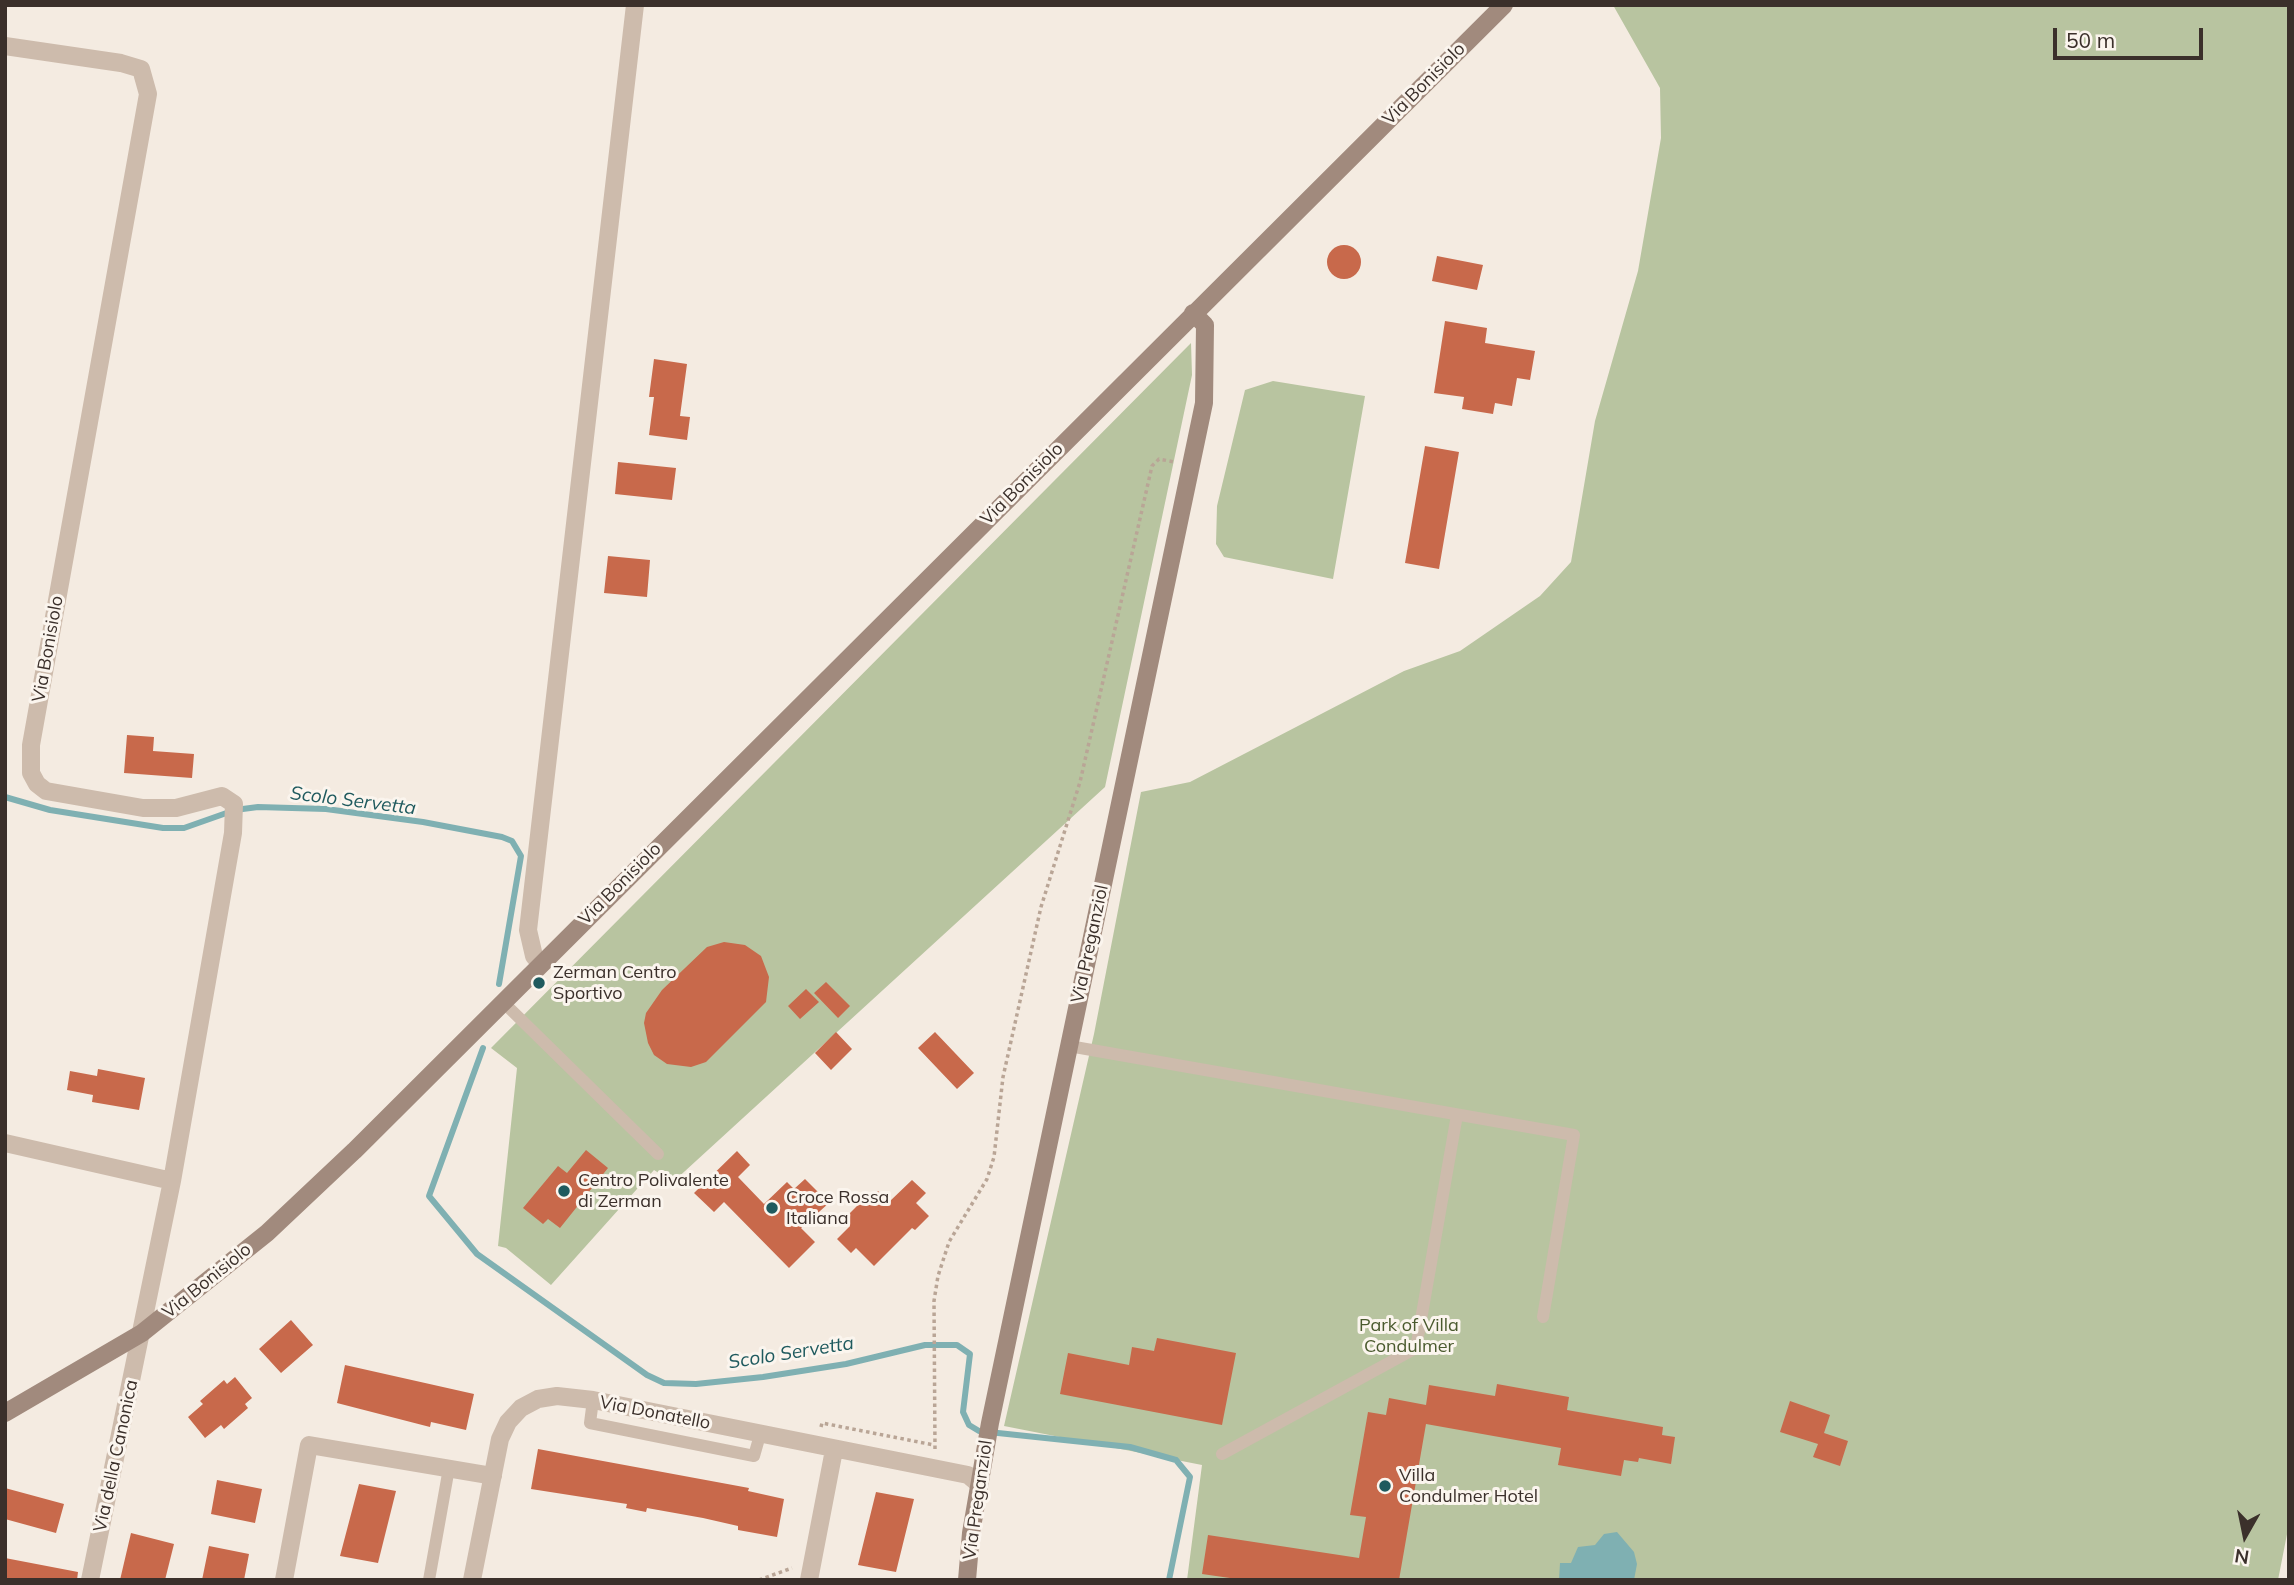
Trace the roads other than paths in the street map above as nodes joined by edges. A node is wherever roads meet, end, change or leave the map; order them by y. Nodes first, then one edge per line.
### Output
1 (635, 5) edge
2 (1504, 5) edge
3 (5, 46) edge
4 (1193, 313) junction
5 (541, 964) junction
6 (503, 1002) junction
7 (1069, 1046) junction
8 (1457, 1115) junction
9 (5, 1143) edge
10 (658, 1154) dead end
11 (172, 1181) junction
12 (1543, 1317) dead end
13 (142, 1333) junction
14 (5, 1413) edge
15 (834, 1450) junction
16 (1222, 1454) dead end
17 (449, 1468) junction
18 (492, 1476) junction
19 (976, 1476) junction
20 (810, 1574) edge
21 (90, 1580) edge
22 (284, 1580) edge
23 (429, 1580) edge
24 (472, 1580) edge
25 (967, 1580) edge

1 - 5 street
2 - 4 main road, Via Bonisiolo
3 - 11 street, Via Bonisiolo
4 - 5 main road, Via Bonisiolo
4 - 7 main road, Via Preganziol
5 - 6 main road, Via Bonisiolo
6 - 10 lane
6 - 13 main road, Via Bonisiolo
7 - 8 lane
7 - 19 main road, Via Preganziol
8 - 12 lane
8 - 16 lane
9 - 11 street
11 - 13 street, Via Bonisiolo
13 - 14 main road, Via Bonisiolo
13 - 21 street, Via della Canonica
15 - 18 street, Via Donatello
15 - 19 street, Via Donatello
15 - 20 street
17 - 18 street
17 - 22 street
17 - 23 lane
18 - 24 street, Via Donatello
19 - 25 main road, Via Preganziol

